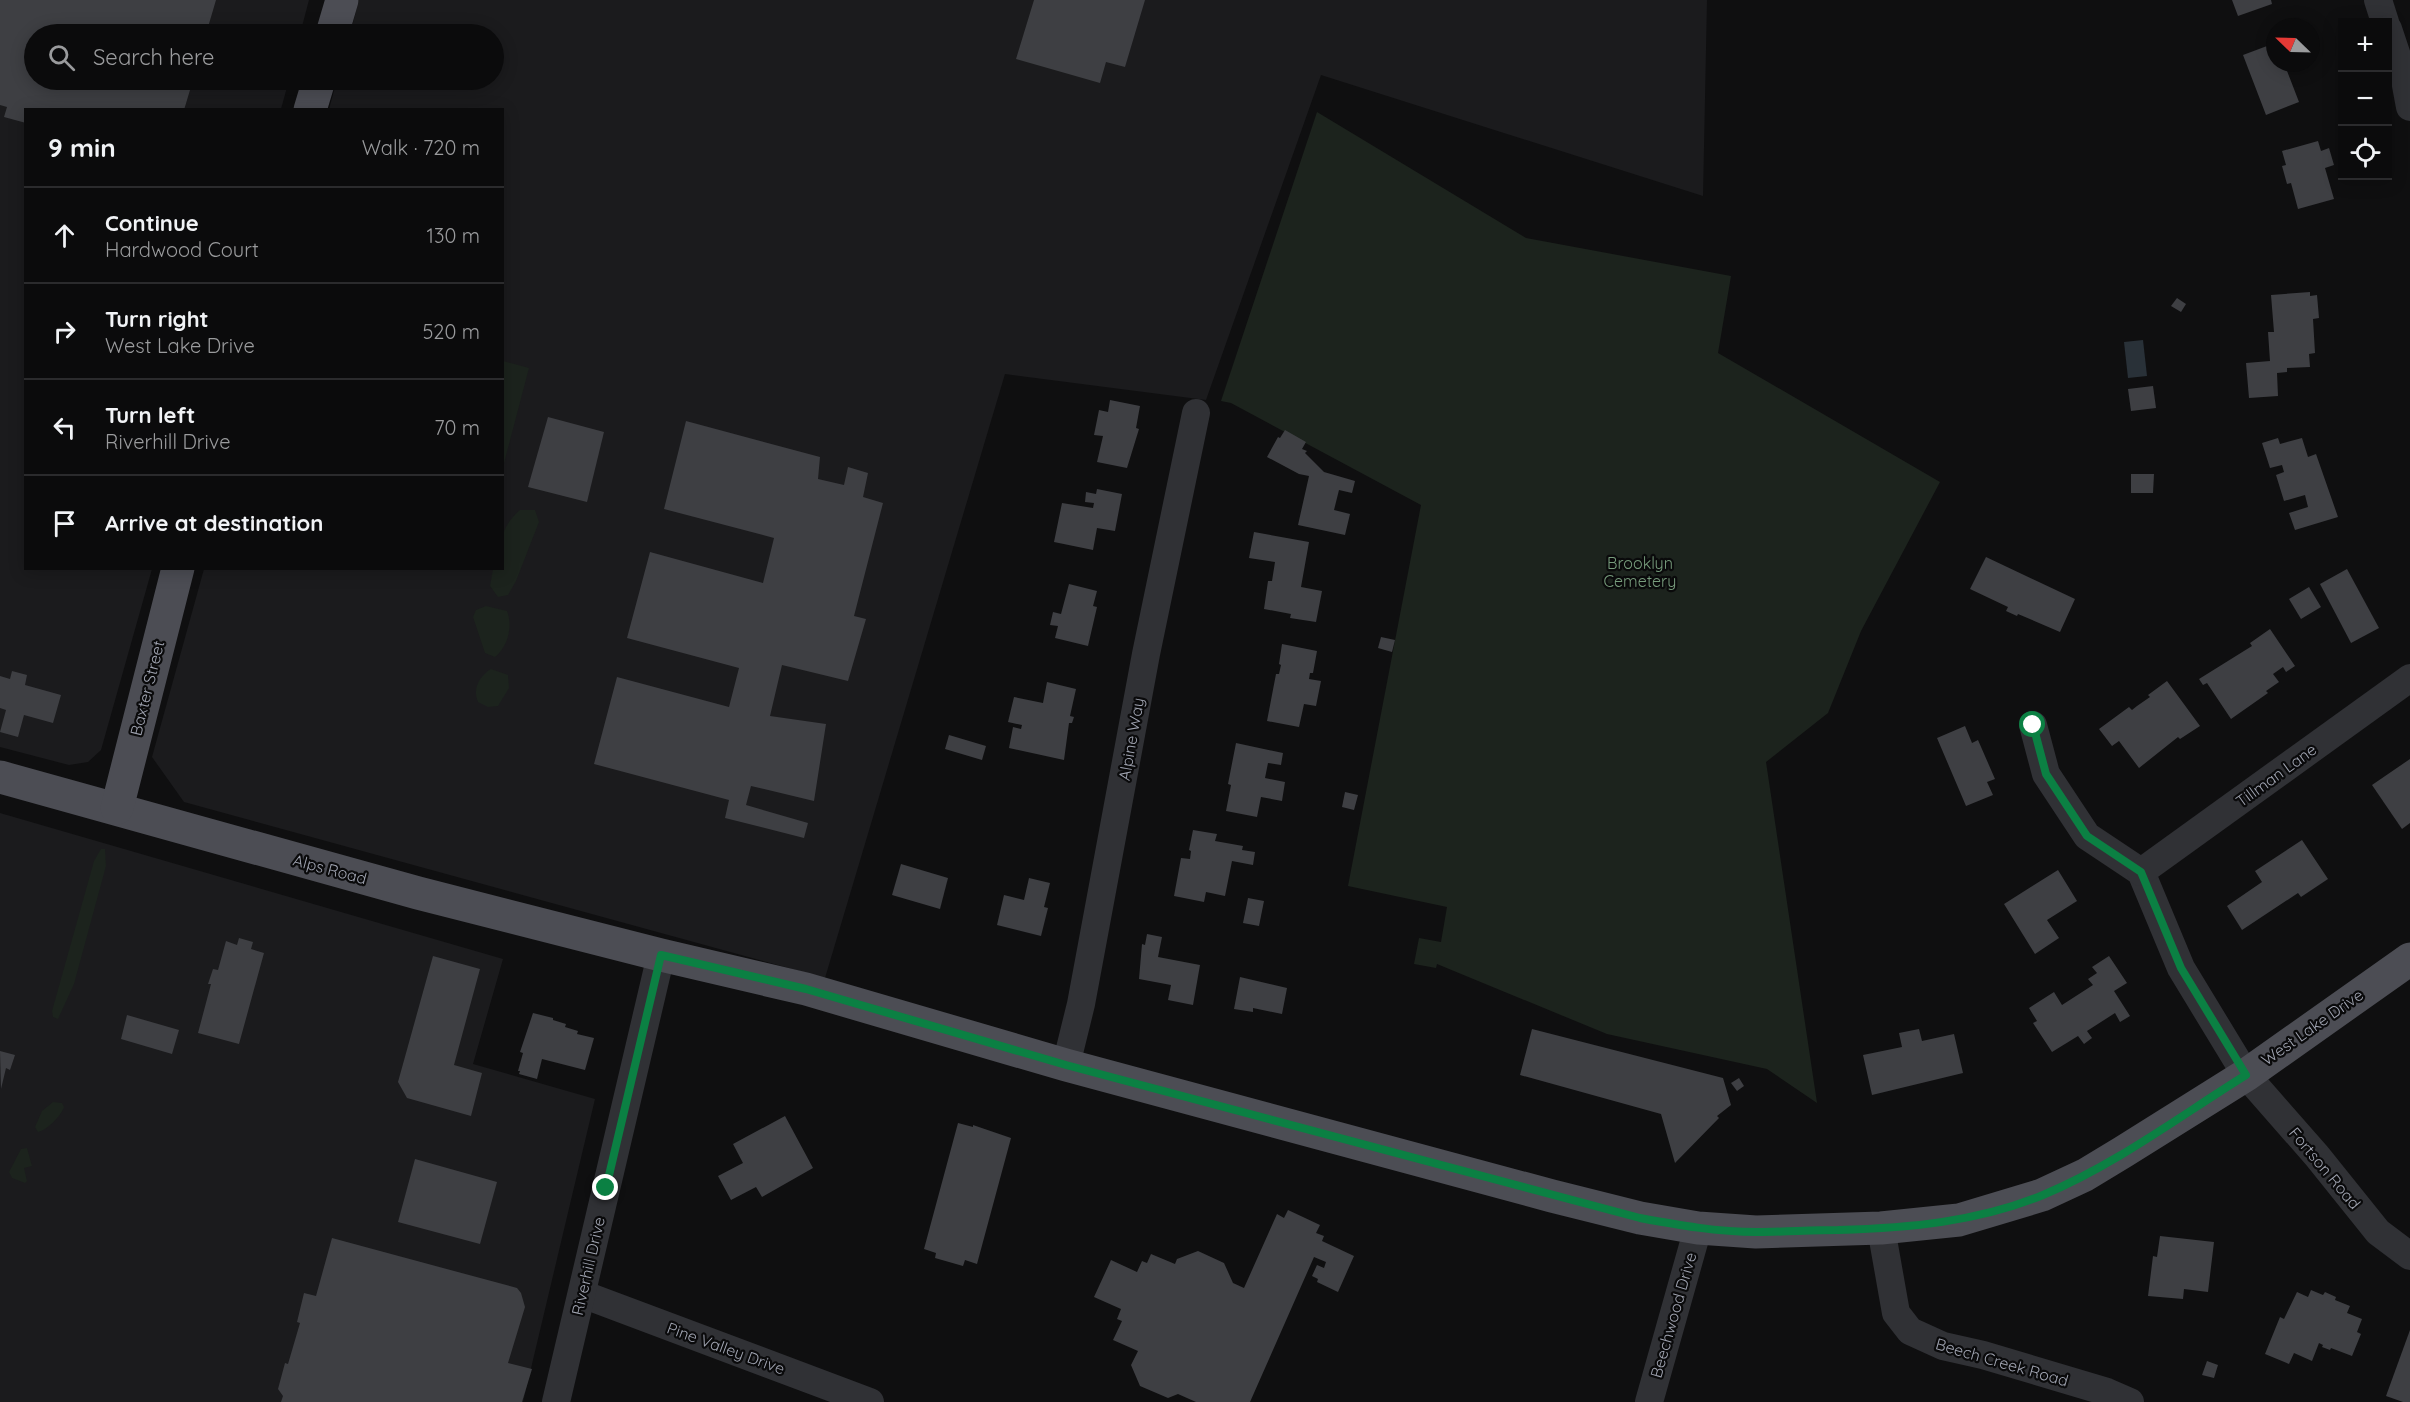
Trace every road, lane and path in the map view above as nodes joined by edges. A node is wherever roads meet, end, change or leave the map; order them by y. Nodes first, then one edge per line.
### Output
1 (342, 0) edge
2 (2378, 0) edge
3 (2384, 18) edge
4 (335, 24) edge
5 (2392, 41) edge
6 (316, 90) edge
7 (2410, 107) edge
8 (311, 108) edge
9 (1196, 413) dead end
10 (177, 570) edge
11 (2410, 678) edge
12 (2033, 725) dead end
13 (0, 777) edge
14 (117, 808) junction
15 (2141, 872) junction
16 (661, 955) junction
17 (2410, 959) edge
18 (1066, 1065) junction
19 (2246, 1075) junction
20 (1698, 1228) junction
21 (1881, 1228) junction
22 (2410, 1256) edge
23 (582, 1294) junction
24 (556, 1402) edge
25 (870, 1402) edge
26 (1649, 1402) edge
27 (2130, 1402) edge

1 - 4 main road
2 - 3 street
5 - 7 street
6 - 8 main road
9 - 18 street, Alpine Way
10 - 14 main road, Baxter Street
11 - 15 street, Tillman Lane
12 - 15 street
13 - 14 main road, Alps Road
14 - 16 main road, Alps Road
15 - 19 street, Fortson Road
16 - 18 main road, West Lake Drive
16 - 23 street, Riverhill Drive
17 - 19 main road, West Lake Drive
18 - 20 main road, West Lake Drive
19 - 21 main road, West Lake Drive
19 - 22 street, Fortson Road
20 - 21 main road, West Lake Drive
20 - 26 street, Beechwood Drive
21 - 27 street, Beech Creek Road
23 - 24 street, Riverhill Drive
23 - 25 street, Pine Valley Drive

